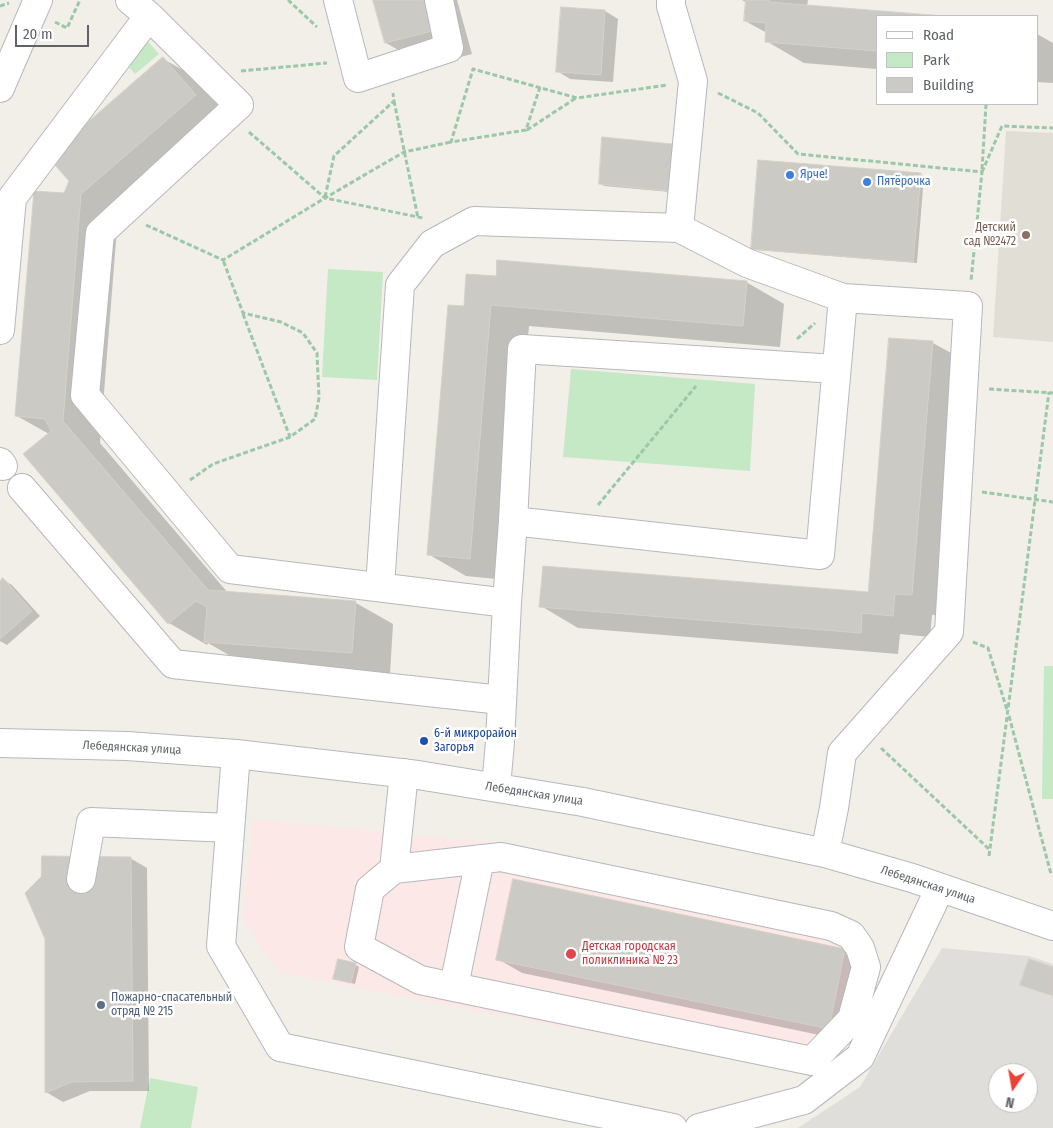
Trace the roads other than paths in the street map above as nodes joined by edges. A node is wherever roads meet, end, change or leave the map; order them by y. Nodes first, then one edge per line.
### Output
1 (38, 0) edge
2 (338, 0) edge
3 (439, 0) edge
4 (671, 0) edge
5 (140, 8) edge
6 (0, 88) edge
7 (679, 228) junction
8 (843, 298) junction
9 (0, 330) edge
10 (836, 369) junction
11 (22, 488) dead end
12 (513, 521) junction
13 (380, 586) junction
14 (507, 603) junction
15 (501, 700) junction
16 (0, 743) edge
17 (236, 754) junction
18 (404, 773) junction
19 (496, 788) junction
20 (230, 828) junction
21 (825, 853) junction
22 (480, 859) junction
23 (394, 869) junction
24 (80, 879) dead end
25 (940, 888) junction
26 (1053, 926) edge
27 (454, 986) junction
28 (673, 1128) edge
29 (699, 1128) edge

1 - 6 street
2 - 3 street
4 - 7 street
5 - 9 street
5 - 13 street
7 - 8 street
7 - 13 street
8 - 10 street
8 - 21 street
10 - 12 street
10 - 12 street
11 - 15 street
12 - 14 street
13 - 14 street
14 - 15 street
15 - 19 street
16 - 17 street, Лебедянская улица
17 - 18 street, Лебедянская улица
17 - 20 street
18 - 19 street, Лебедянская улица
18 - 23 street
19 - 21 street, Лебедянская улица
20 - 24 street
20 - 28 street
21 - 25 street, Лебедянская улица
22 - 23 street
22 - 27 street
22 - 27 street
23 - 27 street
25 - 26 street, Лебедянская улица
25 - 29 street

